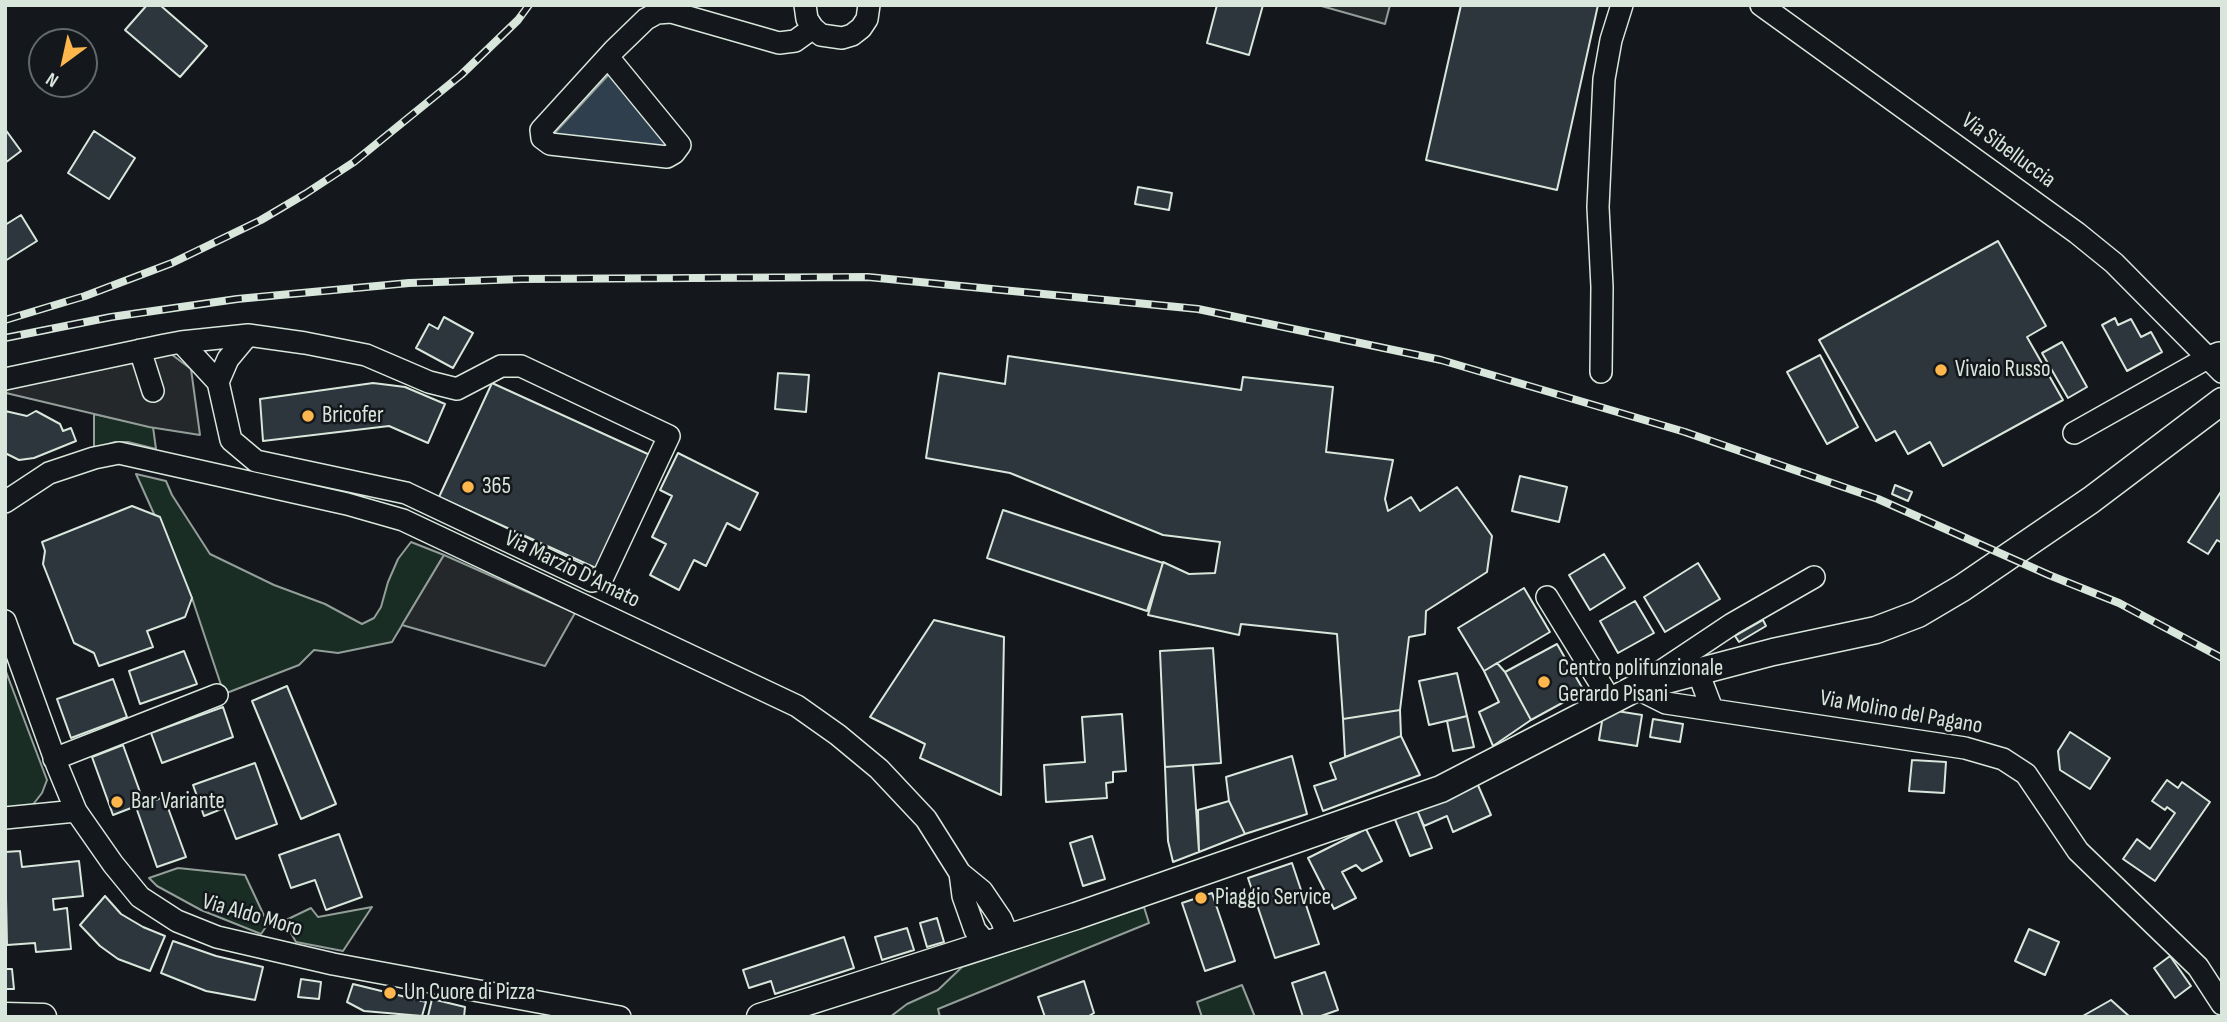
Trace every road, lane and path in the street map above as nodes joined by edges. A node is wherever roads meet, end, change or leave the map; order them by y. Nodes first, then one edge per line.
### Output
1 (805, 5) edge
2 (869, 5) edge
3 (1622, 5) edge
4 (1761, 5) edge
5 (813, 28) junction
6 (608, 57) junction
7 (247, 335) junction
8 (181, 342) junction
9 (140, 350) junction
10 (2217, 361) edge
11 (1601, 372) dead end
12 (5, 379) edge
13 (218, 382) junction
14 (153, 391) dead end
15 (2222, 401) edge
16 (2074, 433) dead end
17 (306, 472) junction
18 (382, 488) junction
19 (10, 495) edge
20 (305, 495) junction
21 (376, 512) junction
22 (473, 525) junction
23 (465, 548) junction
24 (1814, 577) dead end
25 (592, 581) junction
26 (1547, 597) dead end
27 (581, 604) junction
28 (5, 621) edge
29 (1698, 672) junction
30 (1636, 688) junction
31 (217, 695) dead end
32 (1611, 701) junction
33 (1712, 709) junction
34 (54, 759) junction
35 (76, 811) junction
36 (5, 818) edge
37 (997, 940) junction
38 (2222, 1004) edge
39 (802, 1009) edge
40 (5, 1016) edge
41 (43, 1017) edge
42 (620, 1017) edge
43 (760, 1017) edge

1 - 5 street
2 - 5 street
3 - 11 street
4 - 10 street, Via Sibelluccia
5 - 6 street
6 - 6 street
7 - 8 street
7 - 13 street
7 - 25 street
8 - 9 street
8 - 13 street
9 - 12 street
9 - 14 street
10 - 16 street, Via Sibelluccia
13 - 17 street
15 - 29 main road
17 - 18 street
17 - 20 street
18 - 21 street
18 - 22 street
19 - 20 street, Via Marzio D'Amato
20 - 21 street, Via Marzio D'Amato
21 - 23 street, Via Marzio D'Amato
22 - 23 street
22 - 25 street
23 - 27 street, Via Marzio D'Amato
24 - 30 street
25 - 27 street
26 - 32 street
27 - 37 street, Via Marzio D'Amato
28 - 34 street, Via Aldo Moro
29 - 30 main road
29 - 33 street
30 - 32 main road
30 - 33 street, Via Molino del Pagano
31 - 34 street
32 - 37 main road
33 - 38 street, Via Molino del Pagano
34 - 35 street, Via Aldo Moro
35 - 36 street
35 - 42 street, Via Aldo Moro
37 - 39 main road
39 - 43 main road
40 - 41 main road

